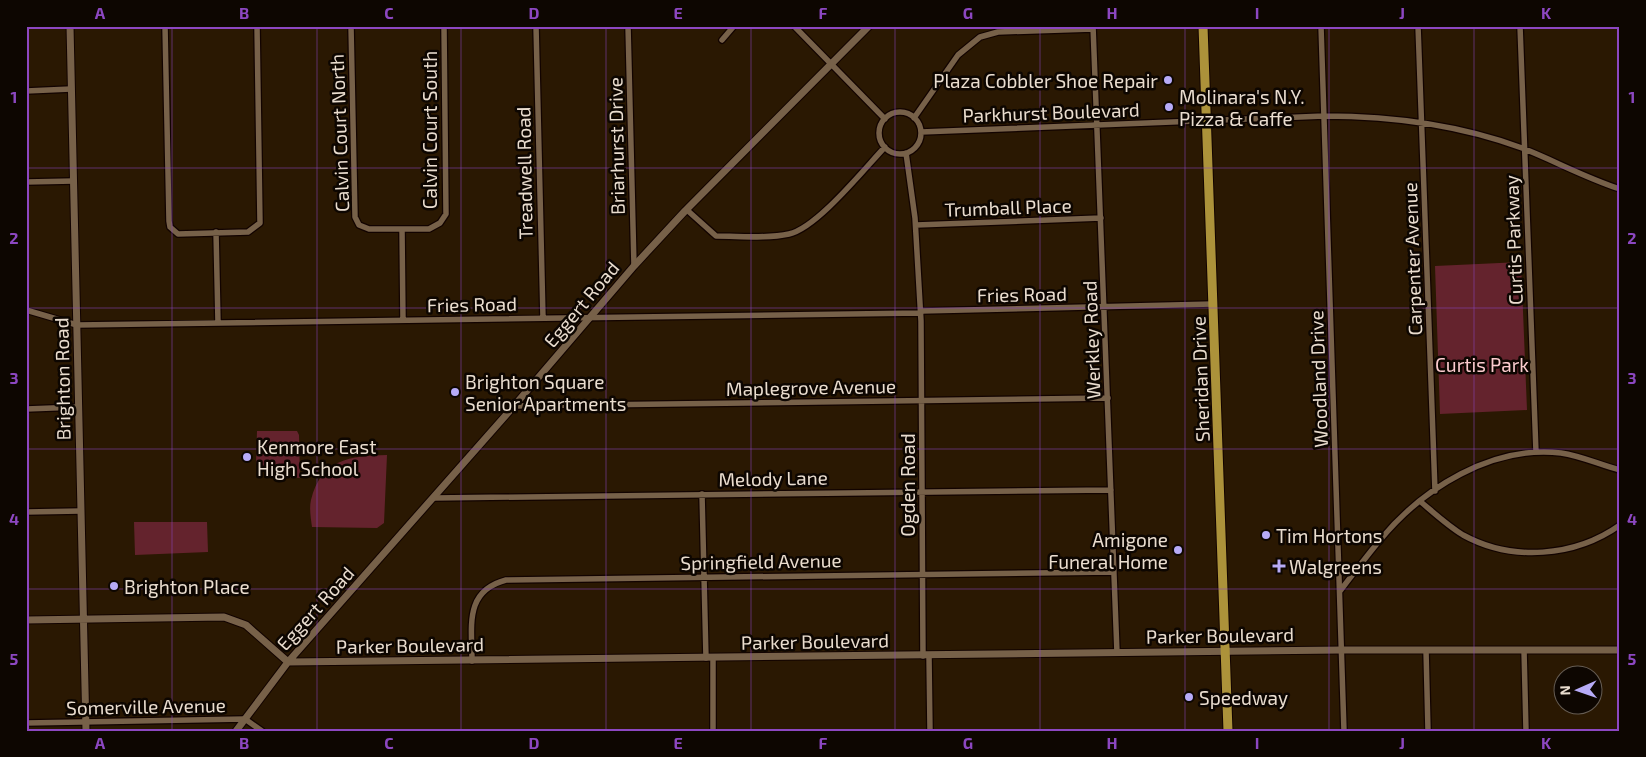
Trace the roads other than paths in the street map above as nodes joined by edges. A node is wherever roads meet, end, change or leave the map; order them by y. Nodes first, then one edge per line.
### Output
1 (70, 26) edge
2 (165, 26) edge
3 (257, 26) edge
4 (351, 26) edge
5 (444, 26) edge
6 (536, 26) edge
7 (628, 26) edge
8 (734, 26) edge
9 (794, 26) edge
10 (869, 26) edge
11 (1203, 26) edge
12 (1321, 26) edge
13 (1418, 26) edge
14 (1520, 26) edge
15 (1093, 27) edge
16 (722, 40) dead end
17 (832, 64) junction
18 (72, 89) junction
19 (26, 90) edge
20 (1324, 116) junction
21 (914, 118) junction
22 (885, 119) junction
23 (1206, 121) junction
24 (1421, 122) junction
25 (1097, 124) junction
26 (921, 132) junction
27 (885, 148) junction
28 (1524, 149) junction
29 (906, 153) junction
30 (74, 181) junction
31 (26, 182) edge
32 (1620, 189) edge
33 (686, 210) junction
34 (1101, 218) junction
35 (916, 225) junction
36 (402, 229) junction
37 (216, 232) junction
38 (634, 266) junction
39 (1213, 304) junction
40 (1104, 308) junction
41 (26, 310) edge
42 (921, 312) junction
43 (543, 318) junction
44 (590, 318) junction
45 (403, 320) junction
46 (218, 322) junction
47 (77, 325) junction
48 (1108, 398) junction
49 (921, 400) junction
50 (514, 406) junction
51 (79, 407) junction
52 (26, 408) edge
53 (1536, 452) junction
54 (1620, 470) edge
55 (1112, 490) junction
56 (1435, 491) junction
57 (922, 492) junction
58 (702, 494) junction
59 (434, 498) junction
60 (1421, 502) junction
61 (81, 510) junction
62 (26, 512) edge
63 (1620, 525) edge
64 (1114, 572) junction
65 (922, 574) junction
66 (704, 577) junction
67 (1340, 591) junction
68 (82, 619) junction
69 (26, 620) edge
70 (1342, 650) junction
71 (1426, 650) junction
72 (1524, 650) junction
73 (1620, 650) edge
74 (1226, 651) junction
75 (1117, 653) junction
76 (926, 656) junction
77 (709, 658) junction
78 (472, 660) junction
79 (288, 662) junction
80 (245, 719) junction
81 (85, 721) junction
82 (26, 723) edge
83 (86, 731) edge
84 (236, 731) edge
85 (262, 731) edge
86 (713, 731) edge
87 (930, 731) edge
88 (1228, 731) edge
89 (1344, 731) edge
90 (1428, 731) edge
91 (1526, 731) edge

1 - 18 street, Brighton Road
2 - 37 street
3 - 37 street
4 - 36 street, Calvin Court North
5 - 36 street, Calvin Court South
6 - 43 street, Treadwell Road
7 - 38 street, Briarhurst Drive
8 - 16 street
9 - 17 street
10 - 17 street, Eggert Road
11 - 23 main road, Sheridan Drive
12 - 20 street, Woodland Drive
13 - 24 street, Carpenter Avenue
14 - 28 street, Curtis Parkway
15 - 21 street
15 - 25 street, Werkley Road
17 - 22 street
17 - 33 street, Eggert Road
18 - 19 street
18 - 30 street, Brighton Road
20 - 23 street, Parkhurst Boulevard
20 - 24 street, Parkhurst Boulevard
20 - 67 street, Woodland Drive
21 - 22 street
21 - 26 street
22 - 27 street
23 - 25 street, Parkhurst Boulevard
23 - 39 main road, Sheridan Drive
24 - 28 street, Parkhurst Boulevard
24 - 56 street, Carpenter Avenue
25 - 26 street, Parkhurst Boulevard
25 - 34 street, Werkley Road
26 - 29 street
27 - 29 street
27 - 33 street
28 - 32 street, Parkhurst Boulevard
28 - 53 street, Curtis Parkway
29 - 35 street, Ogden Road
30 - 31 street
30 - 47 street, Brighton Road
33 - 38 street, Eggert Road
34 - 35 street, Trumball Place
34 - 40 street, Werkley Road
35 - 42 street, Ogden Road
36 - 45 street
37 - 46 street
38 - 44 street, Eggert Road
39 - 40 street, Fries Road
39 - 74 main road, Sheridan Drive
40 - 42 street, Fries Road
40 - 48 street, Werkley Road
41 - 47 street, Fries Road
42 - 44 street, Fries Road
42 - 49 street, Ogden Road
43 - 44 street, Fries Road
43 - 45 street, Fries Road
44 - 50 street, Eggert Road
45 - 46 street, Fries Road
46 - 47 street, Fries Road
47 - 51 street, Brighton Road
48 - 49 street, Maplegrove Avenue
48 - 55 street, Werkley Road
49 - 50 street, Maplegrove Avenue
49 - 57 street, Ogden Road
50 - 59 street, Eggert Road
51 - 52 street
51 - 61 street, Brighton Road
53 - 54 street
53 - 56 street
55 - 57 street, Melody Lane
55 - 64 street, Werkley Road
56 - 60 street
57 - 58 street, Melody Lane
57 - 65 street, Ogden Road
58 - 59 street, Melody Lane
58 - 66 street
59 - 79 street, Eggert Road
60 - 63 street
60 - 67 street
61 - 62 street
61 - 68 street, Brighton Road
64 - 65 street, Springfield Avenue
64 - 75 street, Werkley Road
65 - 66 street, Springfield Avenue
65 - 76 street, Ogden Road
66 - 77 street
66 - 78 street, Springfield Avenue
67 - 70 street, Woodland Drive
68 - 69 street
68 - 79 street
68 - 81 street, Brighton Road
70 - 71 street, Parker Boulevard
70 - 74 street, Parker Boulevard
70 - 89 street, Woodland Drive
71 - 72 street, Parker Boulevard
71 - 90 street
72 - 73 street, Parker Boulevard
72 - 91 street
74 - 75 street, Parker Boulevard
74 - 88 main road, Sheridan Drive
75 - 76 street, Parker Boulevard
76 - 77 street, Parker Boulevard
76 - 87 street, Ogden Road
77 - 78 street, Parker Boulevard
77 - 86 street
78 - 79 street, Parker Boulevard
79 - 80 street, Eggert Road
80 - 81 street, Somerville Avenue
80 - 84 street, Eggert Road
80 - 85 street, Somerville Avenue
81 - 82 street, Somerville Avenue
81 - 83 street, Brighton Road

